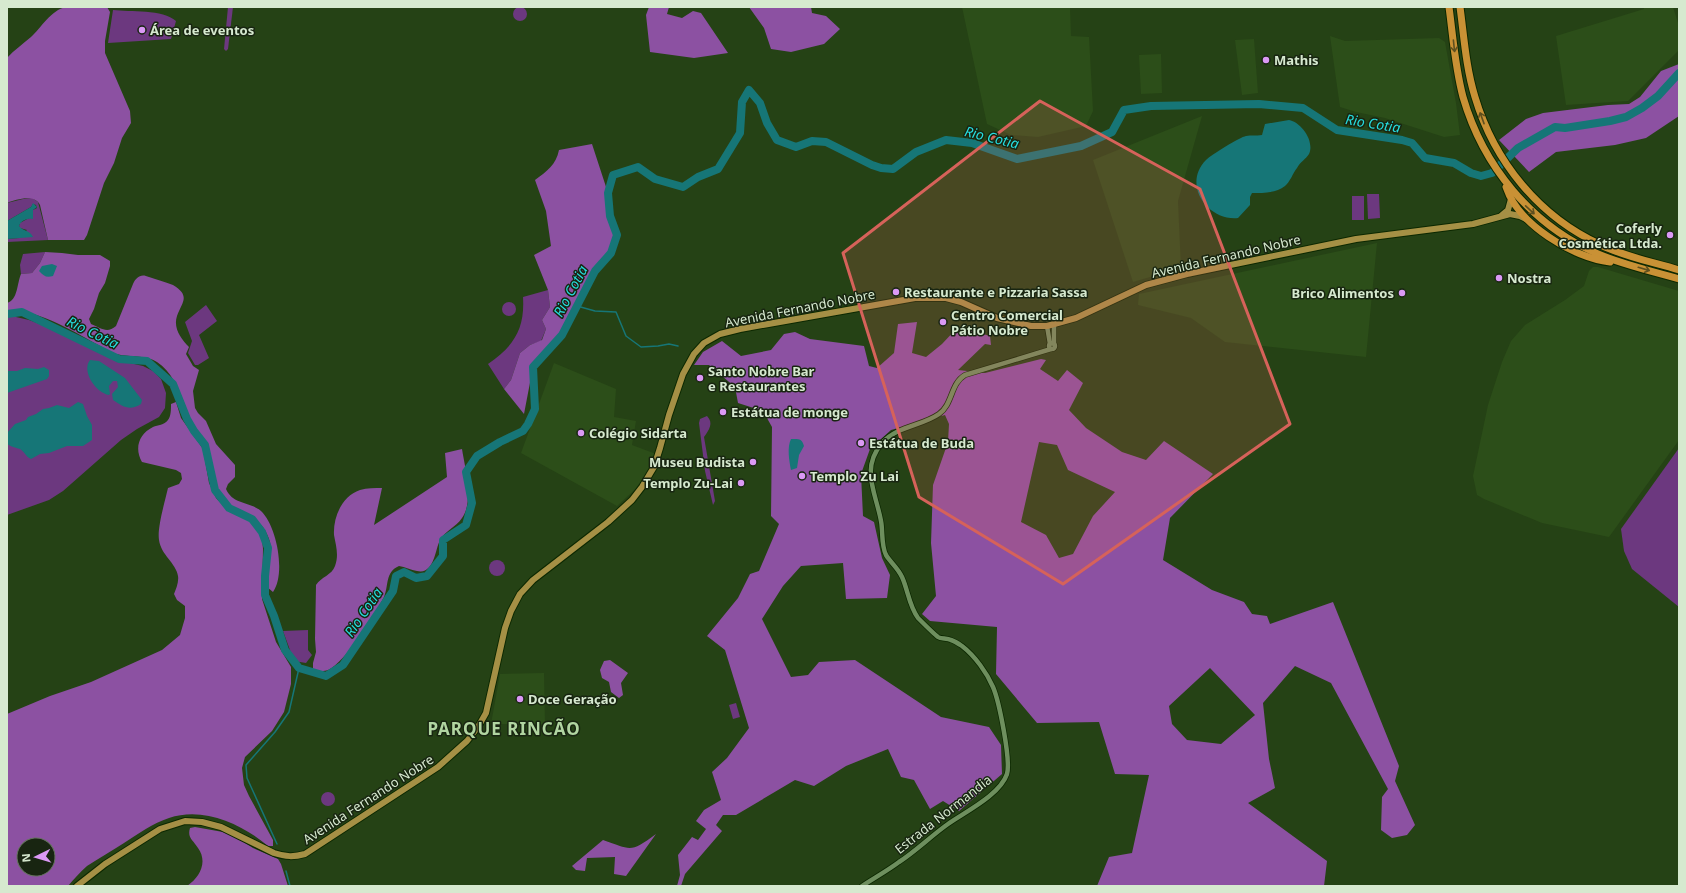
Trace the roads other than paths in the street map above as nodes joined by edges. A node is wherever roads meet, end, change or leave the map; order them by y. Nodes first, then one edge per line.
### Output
1 (1450, 7) edge
2 (1460, 7) edge
3 (1503, 179) junction
4 (1511, 199) junction
5 (1501, 216) junction
6 (1529, 221) junction
7 (1621, 262) junction
8 (1679, 270) edge
9 (1679, 279) edge
10 (1054, 325) junction
11 (1046, 326) junction
12 (1051, 346) junction
13 (77, 886) edge
14 (862, 886) edge

1 -> 3 highway
8 -> 2 highway
3 - 4 highway
3 -> 7 highway
4 - 5 main road
4 - 6 highway
5 - 6 main road, Avenida Fernando Nobre
5 - 10 main road, Avenida Fernando Nobre
6 - 7 highway
7 -> 9 highway
10 - 11 main road, Avenida Fernando Nobre
10 - 12 street
11 - 12 street
11 - 13 main road, Avenida Fernando Nobre
12 - 14 street, Estrada Normandia

